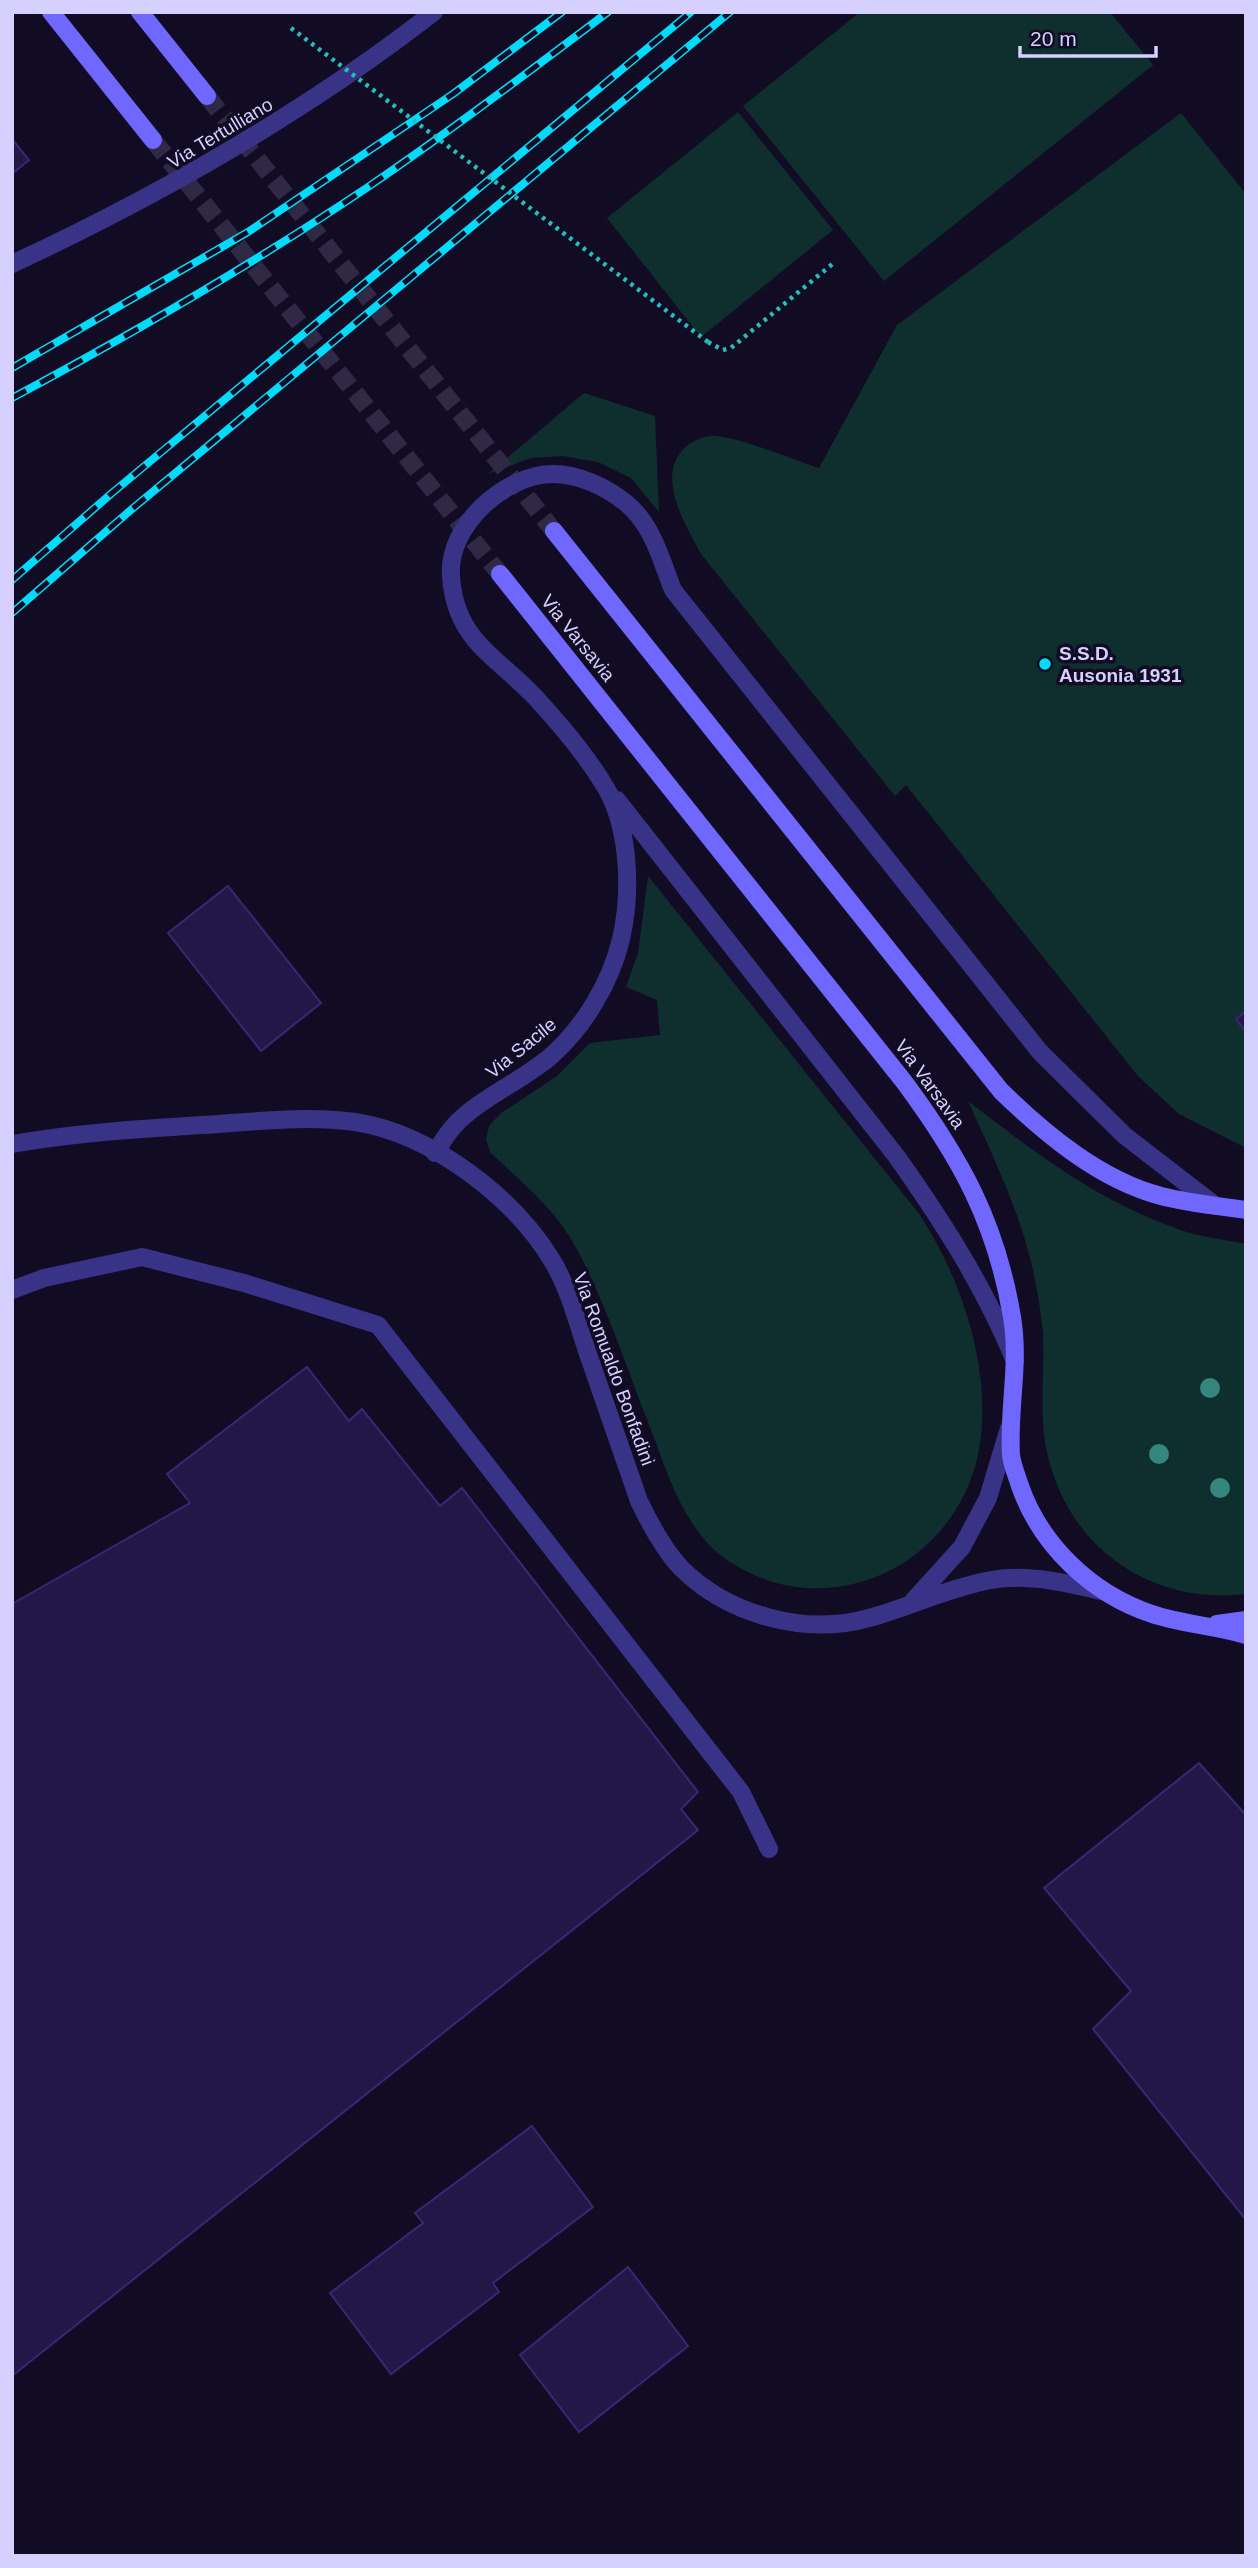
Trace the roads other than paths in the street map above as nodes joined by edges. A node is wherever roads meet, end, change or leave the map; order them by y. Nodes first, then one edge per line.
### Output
1 (51, 12) edge
2 (140, 12) edge
3 (434, 12) edge
4 (207, 96) tunnel mouth
5 (153, 140) tunnel mouth
6 (12, 264) edge
7 (554, 531) tunnel mouth
8 (500, 574) tunnel mouth
9 (602, 781) junction
10 (12, 1144) edge
11 (435, 1153) junction
12 (1216, 1206) junction
13 (1246, 1210) edge
14 (12, 1290) edge
15 (1016, 1365) junction
16 (1013, 1411) junction
17 (1101, 1591) junction
18 (914, 1601) junction
19 (1246, 1620) edge
20 (1210, 1625) junction
21 (1246, 1635) edge
22 (769, 1849) dead end

1 - 5 street
2 - 4 street
3 - 6 street, Via Tertulliano
7 - 12 street
8 - 15 street, Via Varsavia
9 - 11 street, Via Sacile
9 - 12 street, Via Sacile
9 - 15 street
10 - 11 street, Via Romualdo Bonfadini
11 - 18 street, Via Romualdo Bonfadini
12 - 13 street
14 - 22 street
15 - 16 street, Via Varsavia
16 - 17 street, Via Varsavia
16 - 18 street, Via Romualdo Bonfadini
17 - 18 street, Via Romualdo Bonfadini
17 - 20 street, Via Varsavia
19 - 20 street, Via Varsavia
20 - 21 street, Via Varsavia

